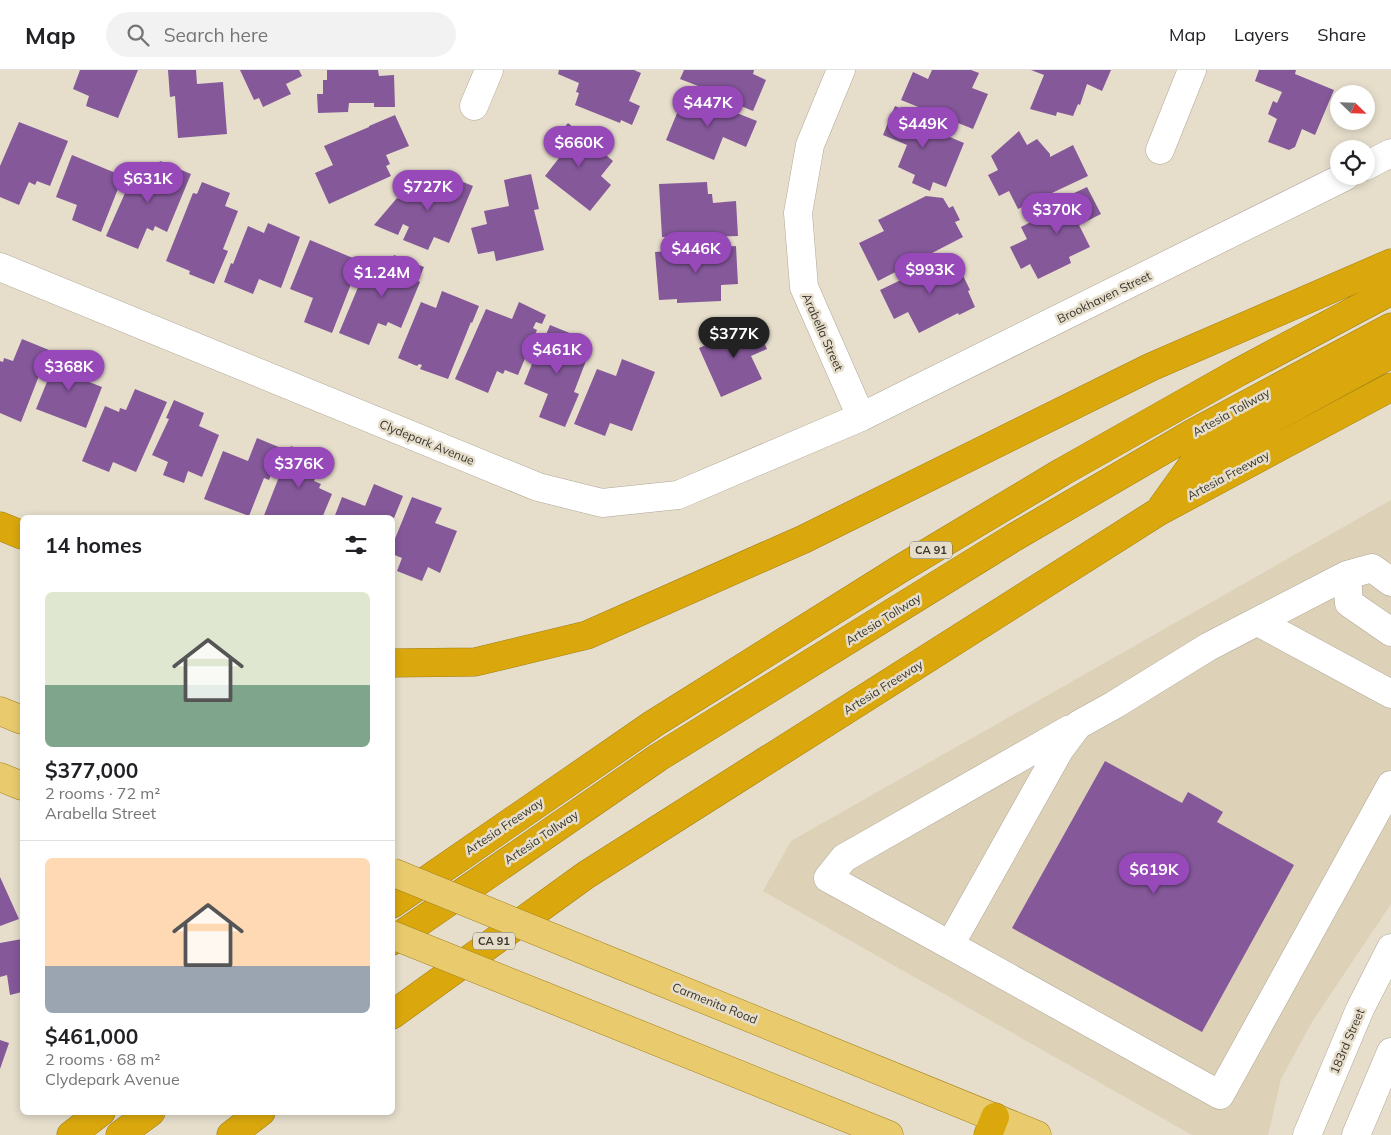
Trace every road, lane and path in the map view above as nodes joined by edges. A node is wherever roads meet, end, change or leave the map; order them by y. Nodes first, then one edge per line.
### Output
1 (489, 70) edge
2 (841, 70) edge
3 (1192, 70) edge
4 (474, 106) dead end
5 (1160, 150) dead end
6 (1391, 153) edge
7 (1375, 161) edge
8 (1330, 184) edge
9 (1391, 263) edge
10 (0, 266) edge
11 (1391, 291) edge
12 (1391, 327) edge
13 (1391, 354) edge
14 (1391, 388) edge
15 (861, 417) junction
16 (1158, 512) junction
17 (0, 526) edge
18 (20, 534) edge
19 (1347, 575) junction
20 (1391, 582) edge
21 (1258, 622) junction
22 (1391, 632) edge
23 (395, 664) edge
24 (1391, 694) edge
25 (0, 711) edge
26 (20, 719) edge
27 (1078, 725) junction
28 (0, 777) edge
29 (20, 785) edge
30 (1391, 785) edge
31 (395, 873) edge
32 (395, 902) edge
33 (395, 936) edge
34 (395, 938) edge
35 (950, 945) junction
36 (1391, 948) edge
37 (395, 1013) edge
38 (1391, 1052) edge
39 (97, 1115) edge
40 (147, 1115) edge
41 (258, 1115) edge
42 (991, 1126) edge
43 (71, 1135) edge
44 (120, 1135) edge
45 (231, 1135) edge
46 (889, 1135) edge
47 (1038, 1135) edge
48 (1307, 1135) edge
49 (1356, 1135) edge

1 - 4 street
2 - 15 street, Arabella Street
3 - 5 street
6 - 7 street
8 - 15 street, Brookhaven Street
9 - 23 highway
10 - 15 street, Clydepark Avenue
11 - 32 highway, Artesia Freeway / CA 91
12 - 34 highway, Artesia Tollway
13 - 16 highway, Artesia Tollway
14 - 16 highway, Artesia Freeway / CA 91
16 - 37 highway, Artesia Freeway / CA 91
17 - 18 highway
19 - 20 street
19 - 21 street
19 - 22 street
21 - 24 street
21 - 27 street
25 - 26 main road
27 - 35 street
27 - 35 street
28 - 29 main road
30 - 35 street
31 - 42 main road, Carmenita Road, bridge
33 - 46 main road, bridge
36 - 48 street, 183rd Street
38 - 49 street
39 - 43 highway
40 - 44 highway
41 - 45 highway
42 - 47 main road, Carmenita Road

